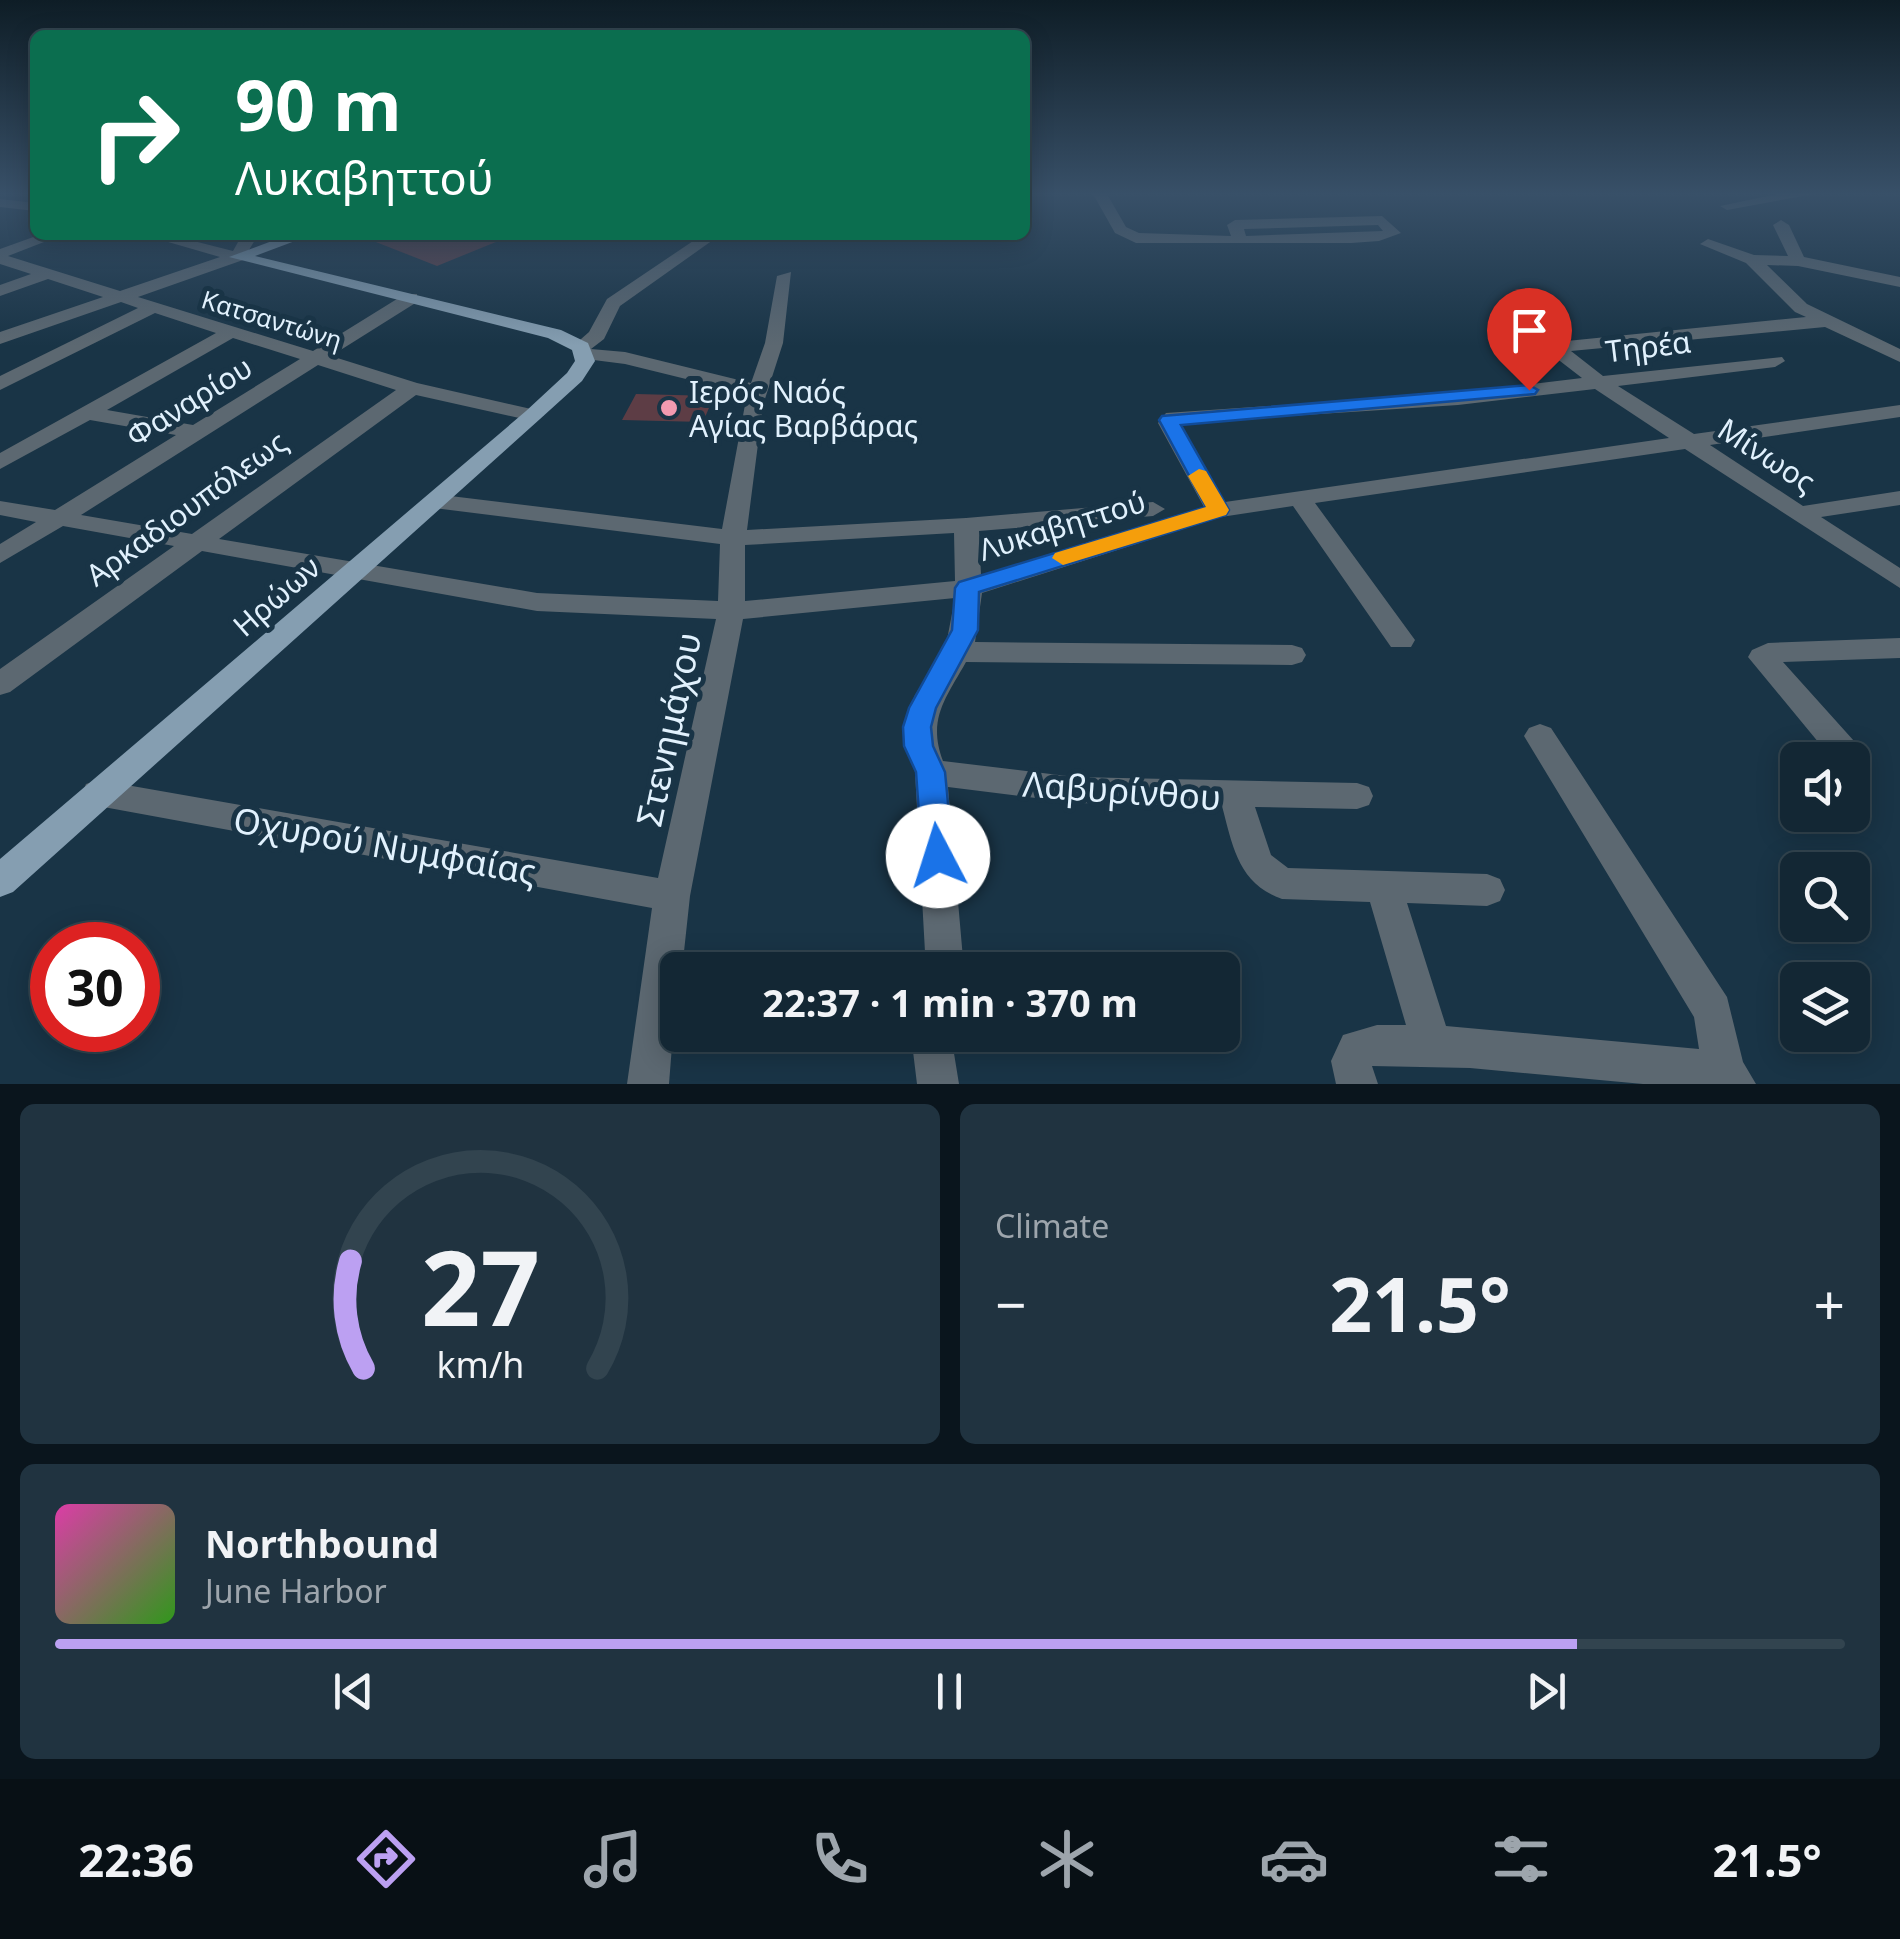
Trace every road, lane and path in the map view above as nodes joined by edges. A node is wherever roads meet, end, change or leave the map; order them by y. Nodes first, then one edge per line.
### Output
1 (29, 245) edge
2 (191, 245) edge
3 (244, 245) edge
4 (273, 245) edge
5 (698, 245) edge
6 (1710, 245) edge
7 (1791, 245) edge
8 (0, 256) edge
9 (237, 256) junction
10 (1752, 260) junction
11 (1798, 260) junction
12 (47, 274) junction
13 (785, 276) dead end
14 (1899, 280) edge
15 (0, 291) edge
16 (119, 297) junction
17 (411, 298) junction
18 (152, 308) junction
19 (1826, 320) junction
20 (229, 334) junction
21 (0, 338) edge
22 (583, 351) junction
23 (1900, 356) edge
24 (316, 358) junction
25 (1775, 361) dead end
26 (1600, 382) junction
27 (0, 384) edge
28 (412, 388) junction
29 (756, 390) junction
30 (1900, 412) edge
31 (86, 414) junction
32 (534, 414) junction
33 (196, 432) junction
34 (1690, 442) junction
35 (0, 462) edge
36 (1298, 497) junction
37 (1900, 498) edge
38 (434, 501) junction
39 (0, 508) edge
40 (1154, 509) dead end
41 (1218, 510) junction
42 (1802, 512) junction
43 (57, 519) junction
44 (966, 525) junction
45 (733, 538) junction
46 (189, 544) junction
47 (0, 555) edge
48 (358, 568) junction
49 (1900, 579) edge
50 (968, 588) junction
51 (731, 611) junction
52 (1400, 640) dead end
53 (1900, 648) edge
54 (955, 652) junction
55 (1292, 655) dead end
56 (0, 684) edge
57 (1540, 736) dead end
58 (1836, 742) edge
59 (930, 772) junction
60 (98, 793) junction
61 (1234, 793) junction
62 (1357, 796) dead end
63 (0, 881) edge
64 (1384, 888) junction
65 (1487, 890) dead end
66 (672, 896) junction
67 (670, 952) edge
68 (944, 952) edge
69 (660, 1033) edge
70 (1432, 1046) junction
71 (933, 1052) edge
72 (1730, 1078) edge
73 (648, 1084) edge
74 (938, 1084) edge
75 (1357, 1084) edge

1 - 8 street
2 - 9 street
3 - 9 street
4 - 9 main road
5 - 22 street
6 - 10 street
7 - 11 street
8 - 12 street, Κατσαντώνη
9 - 16 street
9 - 17 main road
10 - 11 street
10 - 19 street
11 - 14 street
12 - 15 street
12 - 16 street, Κατσαντώνη
13 - 29 street, Στενημάχου
16 - 18 street, Κατσαντώνη
16 - 21 street
17 - 22 main road
17 - 24 street, Φαναρίου
18 - 20 street, Κατσαντώνη
18 - 27 street
19 - 23 street
19 - 26 street, Μίνωος
20 - 24 street, Κατσαντώνη
20 - 31 street
22 - 29 street
22 - 32 main road, Ηρώων
24 - 28 street, Κατσαντώνη
24 - 33 street, Φαναρίου
25 - 26 street, Τηρέα
26 - 34 street, Μίνωος
26 - 41 street, Τηρέα
28 - 32 street, Κατσαντώνη
28 - 46 street, Αρκαδιουπόλεως
29 - 45 street, Στενημάχου
30 - 34 street, Λυκαβηττού
31 - 33 street
31 - 35 street
32 - 38 main road, Ηρώων
33 - 43 street, Φαναρίου
34 - 36 street, Λυκαβηττού
34 - 42 street, Μίνωος
36 - 41 street, Λυκαβηττού
36 - 52 street
37 - 42 street
38 - 45 street
38 - 48 main road, Ηρώων
39 - 43 street, Λυκαβηττού
40 - 44 street
41 - 50 street, Λυκαβηττού
42 - 49 street, Μίνωος
43 - 46 street, Λυκαβηττού
43 - 47 street, Φαναρίου
44 - 45 street
44 - 50 street
45 - 51 street, Στενημάχου
46 - 48 street, Λυκαβηττού
46 - 56 street, Αρκαδιουπόλεως
48 - 51 street, Λυκαβηττού
48 - 60 main road, Ηρώων
50 - 51 street, Λυκαβηττού
50 - 54 street
51 - 66 street, Στενημάχου
53 - 58 street
54 - 55 street
54 - 59 street
57 - 72 street
59 - 61 street, Λαβυρίνθου
59 - 68 street
60 - 63 main road, Ηρώων
60 - 66 street, Οχυρού Νυμφαίας
61 - 62 street
61 - 64 street, Λαβυρίνθου
64 - 65 street, Λαβυρίνθου
64 - 70 street
66 - 67 street, Στενημάχου
69 - 73 street, Στενημάχου
70 - 72 street
70 - 75 street
71 - 74 street

